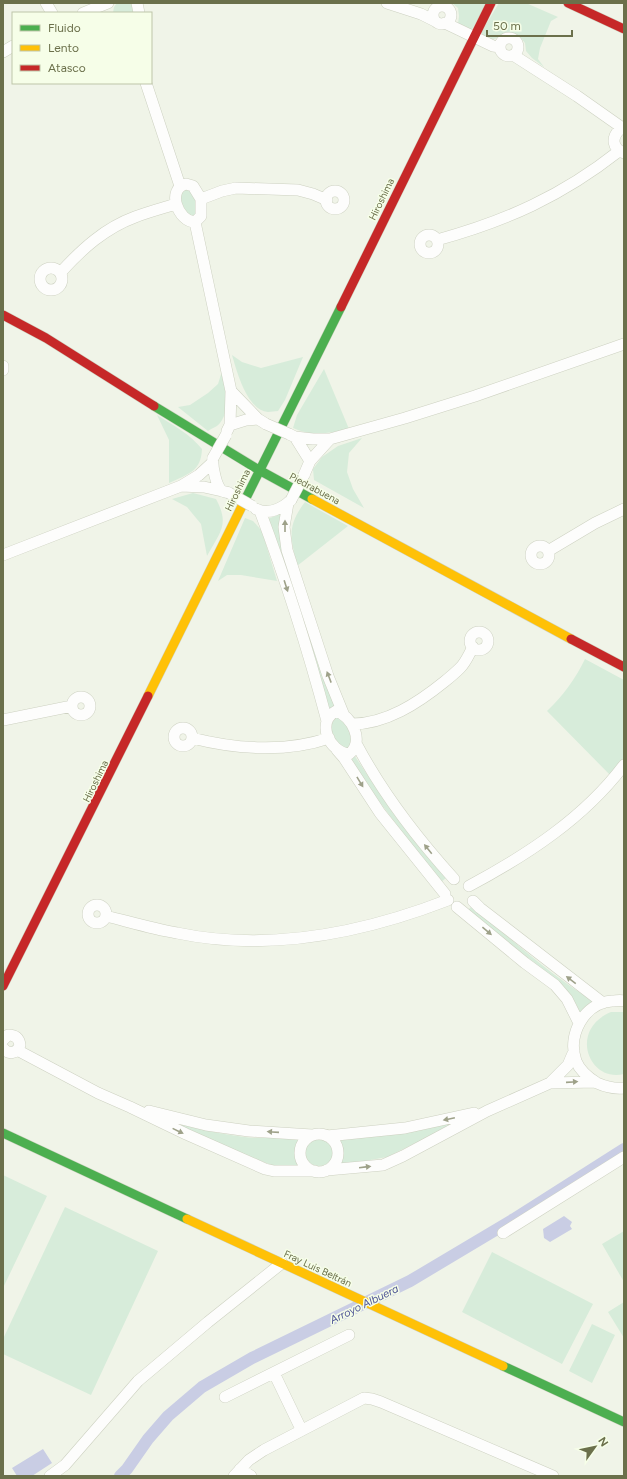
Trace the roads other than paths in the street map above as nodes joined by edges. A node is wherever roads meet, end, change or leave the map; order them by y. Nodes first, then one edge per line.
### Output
1 (46, 3) edge
2 (110, 3) edge
3 (387, 3) edge
4 (491, 3) edge
5 (568, 3) edge
6 (51, 12) edge
7 (89, 12) edge
8 (624, 29) edge
9 (473, 38) junction
10 (12, 47) edge
11 (3, 52) edge
12 (146, 84) edge
13 (604, 115) junction
14 (624, 129) edge
15 (613, 139) junction
16 (621, 152) edge
17 (180, 186) junction
18 (200, 199) junction
19 (327, 200) dead end
20 (176, 204) junction
21 (195, 222) junction
22 (437, 240) dead end
23 (61, 272) dead end
24 (3, 315) edge
25 (624, 344) edge
26 (3, 366) edge
27 (3, 370) edge
28 (231, 391) junction
29 (262, 422) junction
30 (228, 430) junction
31 (292, 435) junction
32 (330, 439) junction
33 (212, 461) junction
34 (310, 461) junction
35 (259, 470) junction
36 (181, 486) junction
37 (225, 492) junction
38 (290, 502) junction
39 (256, 509) junction
40 (624, 509) edge
41 (548, 551) dead end
42 (3, 555) edge
43 (473, 647) dead end
44 (624, 667) edge
45 (72, 706) dead end
46 (343, 713) junction
47 (3, 720) edge
48 (327, 721) junction
49 (352, 724) junction
50 (192, 738) dead end
51 (329, 738) junction
52 (357, 745) junction
53 (337, 750) junction
54 (624, 765) edge
55 (454, 879) junction
56 (468, 886) junction
57 (450, 900) junction
58 (472, 901) junction
59 (106, 916) dead end
60 (3, 986) edge
61 (624, 1001) edge
62 (603, 1003) junction
63 (579, 1023) junction
64 (3, 1040) edge
65 (3, 1048) edge
66 (17, 1050) junction
67 (575, 1051) junction
68 (595, 1082) junction
69 (550, 1083) junction
70 (624, 1088) edge
71 (130, 1107) junction
72 (487, 1111) junction
73 (3, 1133) edge
74 (312, 1135) junction
75 (328, 1136) junction
76 (624, 1157) edge
77 (327, 1170) junction
78 (315, 1171) junction
79 (503, 1233) dead end
80 (282, 1263) junction
81 (348, 1335) dead end
82 (274, 1373) junction
83 (225, 1397) dead end
84 (624, 1422) edge
85 (302, 1430) junction
86 (237, 1473) edge
87 (50, 1476) edge
88 (251, 1476) edge
89 (553, 1476) edge

1 - 6 street
2 - 7 street
3 - 9 street
4 - 9 street, Hiroshima
5 - 8 street
9 - 13 street
9 - 35 street, Hiroshima
10 - 11 street
12 - 17 street
13 - 14 street
13 - 15 street
14 - 15 street
15 - 16 street
16 - 22 street
17 - 18 street
17 - 20 street
18 - 19 street
18 - 21 street
20 - 21 street
20 - 23 street
21 - 28 street
24 - 35 street, Piedrabuena
25 - 32 street
26 - 27 street
28 - 29 street
28 - 30 street
29 - 30 street
29 - 31 street, bridge
30 - 33 street, bridge
31 - 32 street
31 - 34 street
32 - 34 street
33 - 36 street
33 - 37 street
34 - 38 street, bridge
35 - 44 street, Piedrabuena
35 - 60 street, Hiroshima
36 - 37 street
36 - 42 street
37 - 39 street, bridge
38 - 39 street
46 -> 38 street
39 -> 48 street
40 - 41 street
43 - 49 street
45 - 47 street
46 - 48 street
46 - 49 street
48 - 51 street
49 - 52 street
50 - 51 street
51 - 53 street
52 - 53 street
55 -> 52 street
53 -> 57 street
54 - 56 street
55 - 56 street
55 - 57 street
56 - 58 street
57 - 58 street
57 - 59 street
57 -> 63 street
62 -> 58 street
61 - 62 street
62 - 63 street
63 - 67 street
64 - 66 street
65 - 66 street
66 - 71 street
67 - 68 street
67 - 69 street
69 -> 68 street
68 - 70 street
69 - 72 street
74 -> 71 street
71 -> 78 street
72 -> 75 street
77 -> 72 street
73 - 80 street, Fray Luis Beltrán
74 - 75 street
74 - 78 street
75 - 77 street
76 - 79 street
77 - 78 street
80 - 84 street, Fray Luis Beltrán
80 - 87 street
81 - 82 street
82 - 83 street
82 - 85 street
85 - 86 street
85 - 89 street
86 - 88 street

